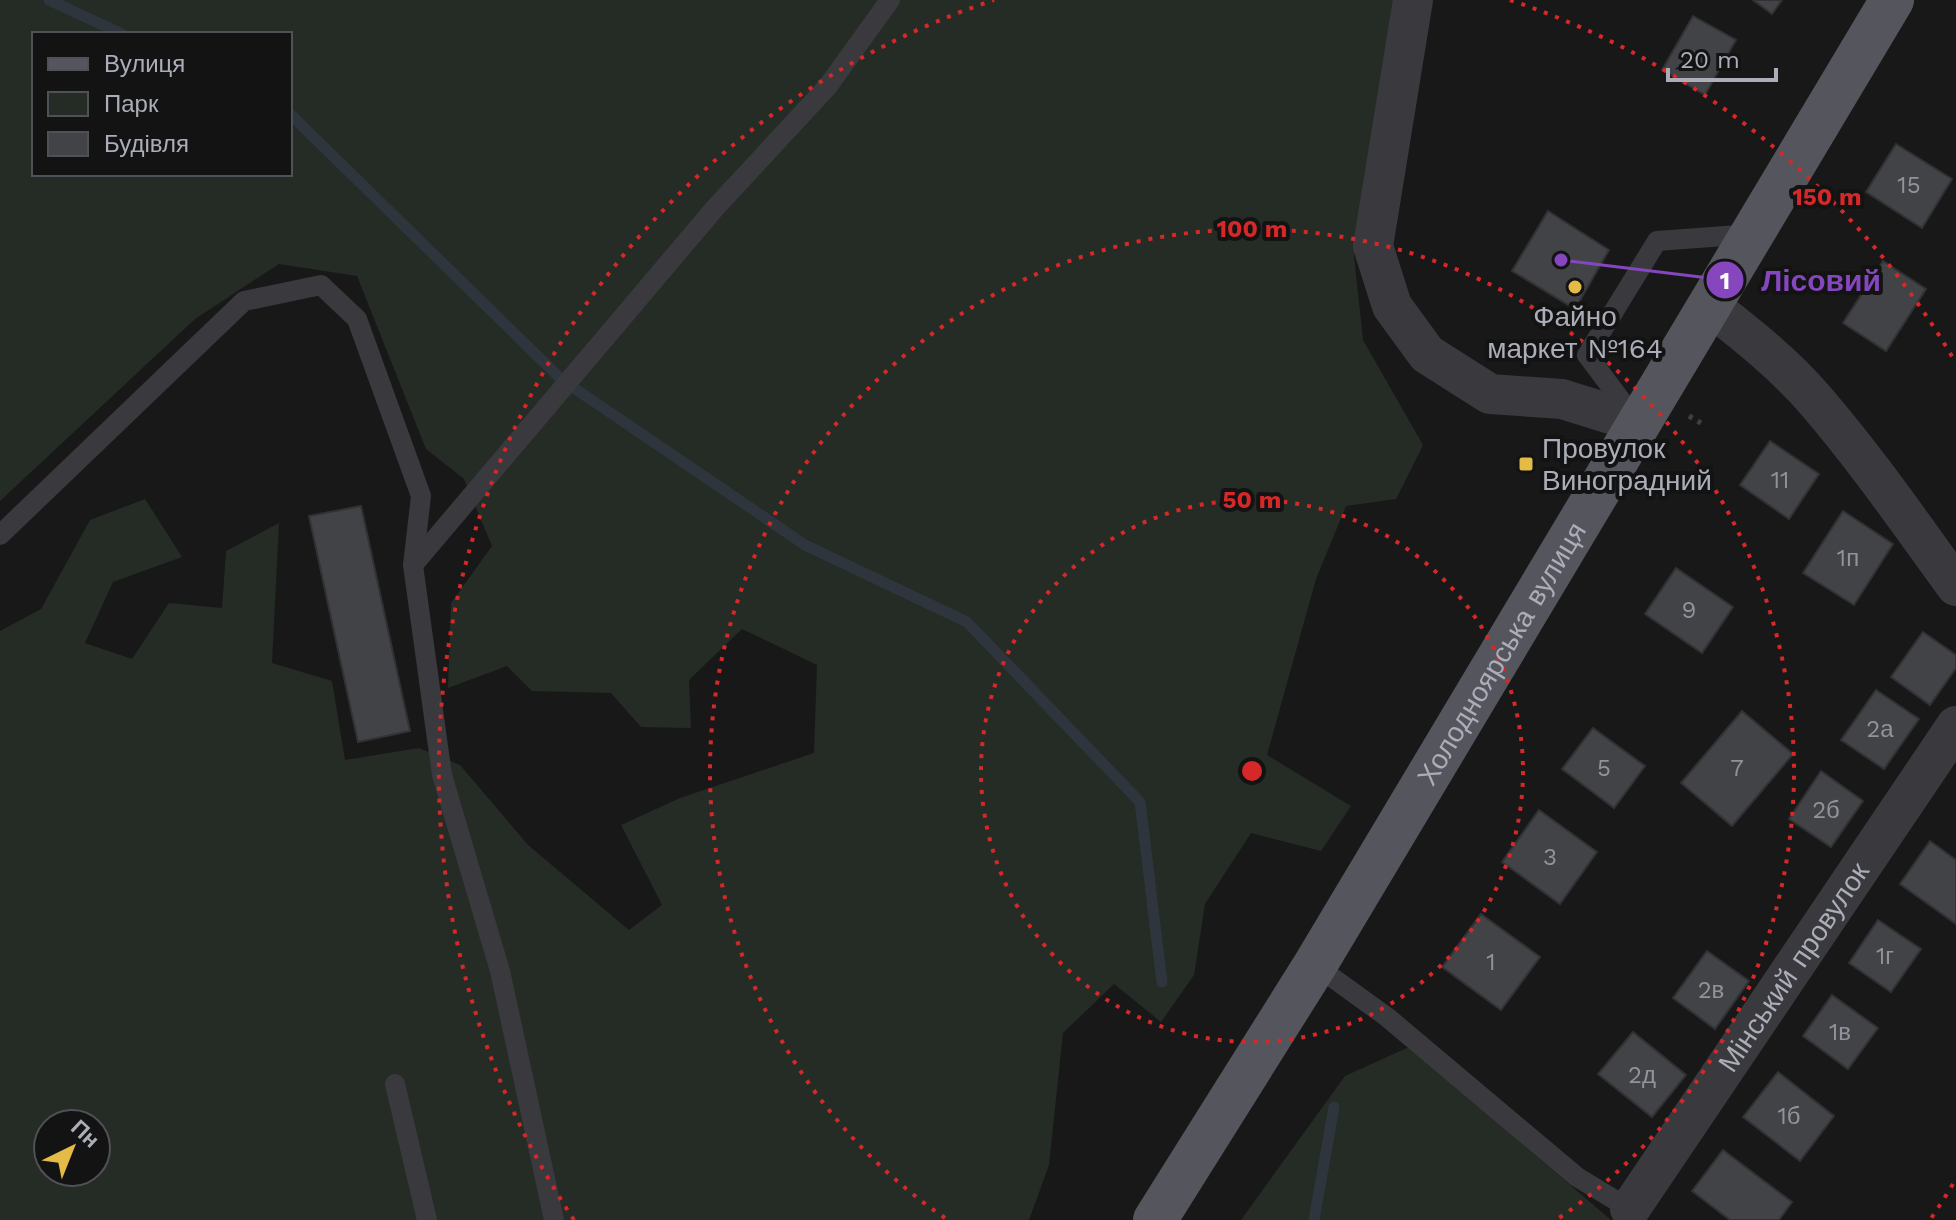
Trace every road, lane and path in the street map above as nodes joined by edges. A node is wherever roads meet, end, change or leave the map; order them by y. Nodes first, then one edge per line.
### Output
1 (890, 0) edge
2 (1413, 0) edge
3 (1892, 0) edge
4 (1752, 234) junction
5 (1709, 305) junction
6 (1639, 423) junction
7 (0, 535) edge
8 (413, 565) junction
9 (1956, 586) edge
10 (1956, 726) edge
11 (1315, 965) junction
12 (395, 1084) dead end
13 (1630, 1209) joint
14 (427, 1220) edge
15 (554, 1220) edge
16 (1155, 1220) edge

1 - 8 lane
2 - 6 street
3 - 4 main road, Холодноярська вулиця
4 - 5 main road, Холодноярська вулиця
4 - 6 lane
5 - 6 main road, Холодноярська вулиця
5 - 9 street
6 - 11 main road, Холодноярська вулиця
7 - 8 lane
8 - 15 lane
10 - 13 street, Мінський провулок
11 - 13 lane
11 - 16 main road, Холодноярська вулиця
12 - 14 lane

